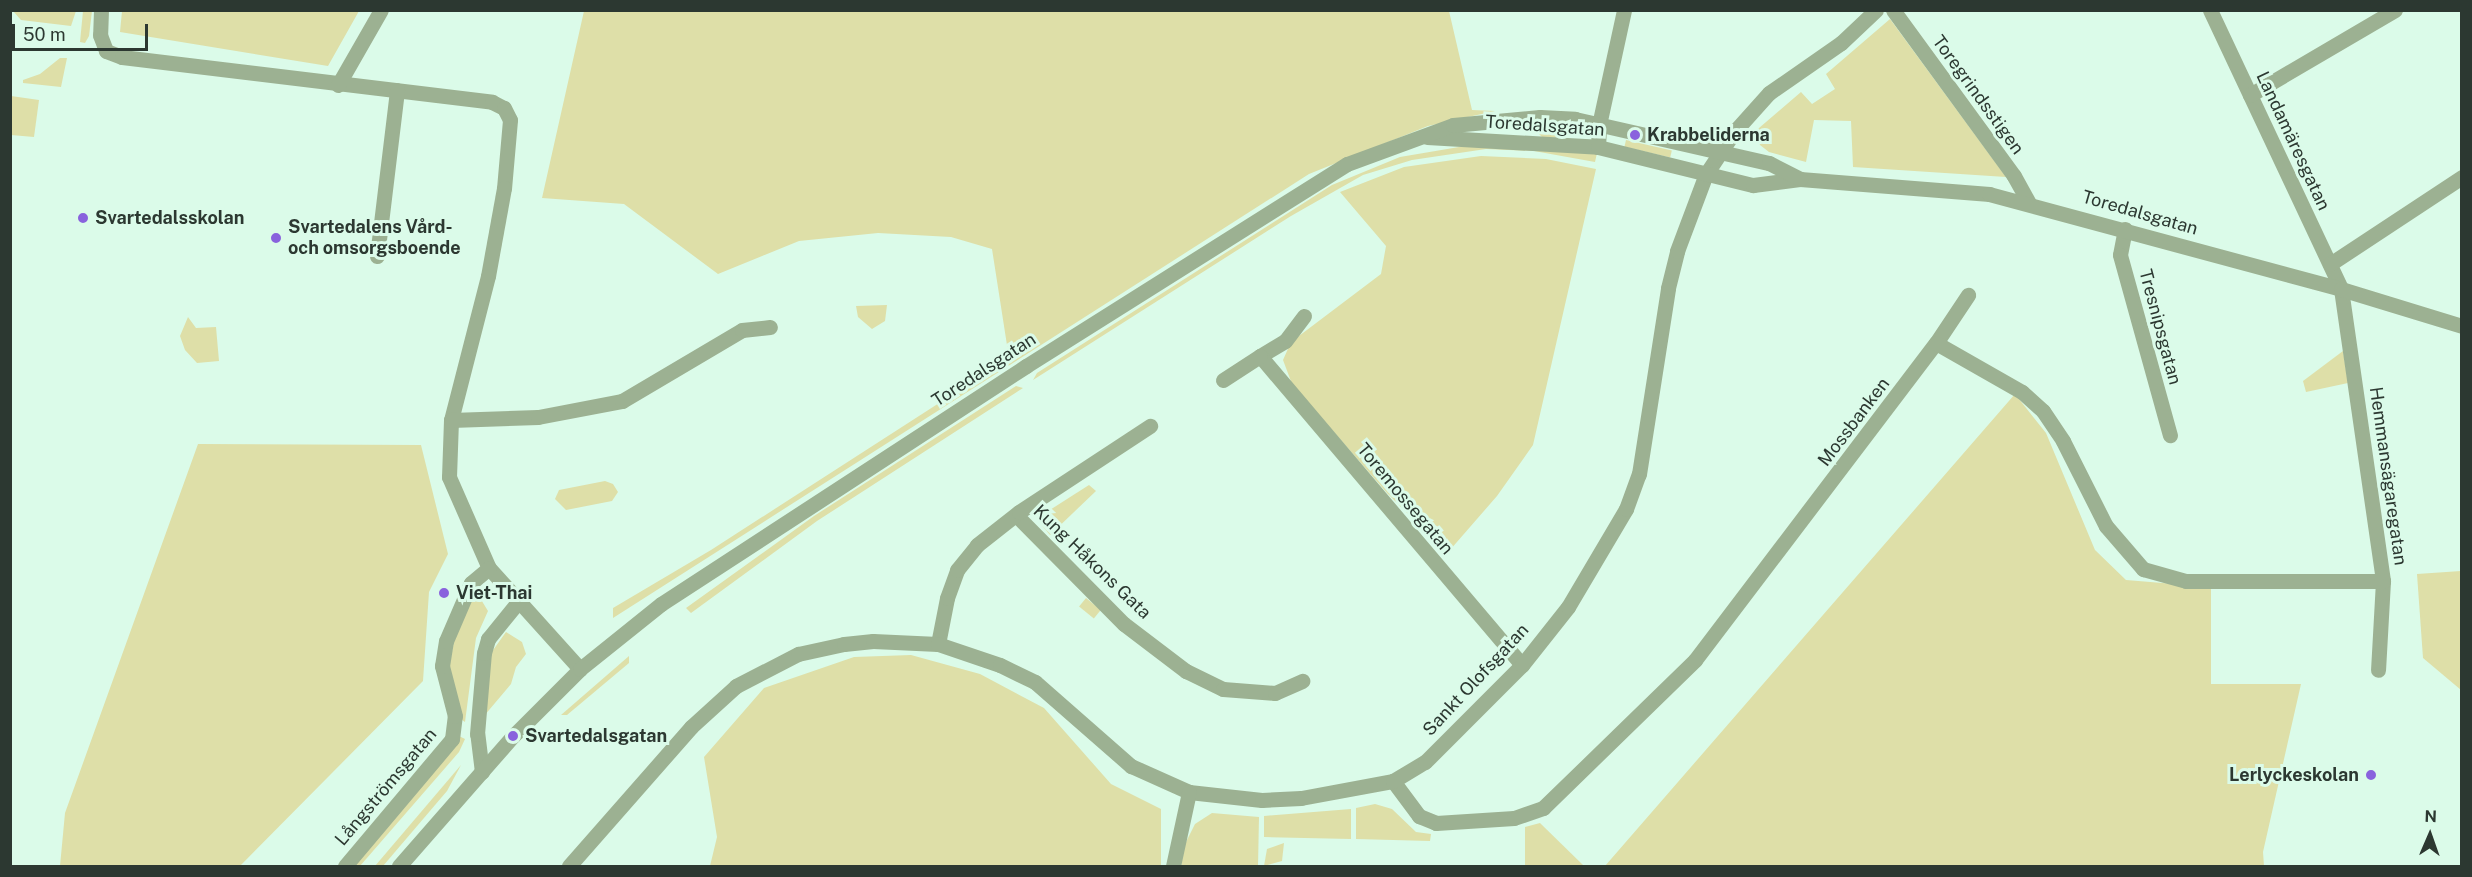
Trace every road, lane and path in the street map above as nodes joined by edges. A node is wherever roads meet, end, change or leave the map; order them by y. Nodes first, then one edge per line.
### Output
1 (101, 10) edge
2 (381, 10) edge
3 (1624, 10) edge
4 (1876, 10) edge
5 (1893, 10) edge
6 (2210, 10) edge
7 (2395, 10) edge
8 (338, 85) junction
9 (397, 90) junction
10 (2250, 95) junction
11 (1599, 124) junction
12 (1427, 137) junction
13 (1598, 147) junction
14 (1722, 154) junction
15 (1707, 174) junction
16 (2462, 177) edge
17 (1800, 179) junction
18 (2029, 203) junction
19 (2125, 229) junction
20 (377, 256) dead end
21 (2330, 264) junction
22 (2341, 289) junction
23 (1968, 295) dead end
24 (1304, 316) dead end
25 (2462, 326) edge
26 (770, 327) dead end
27 (1936, 343) junction
28 (1260, 356) junction
29 (1223, 380) dead end
30 (451, 420) junction
31 (1150, 426) dead end
32 (2170, 435) dead end
33 (1016, 514) junction
34 (489, 568) junction
35 (2383, 581) junction
36 (518, 602) junction
37 (938, 644) junction
38 (1522, 665) junction
39 (580, 669) junction
40 (2378, 670) dead end
41 (1302, 681) dead end
42 (482, 772) junction
43 (1393, 781) junction
44 (1189, 792) junction
45 (345, 867) edge
46 (399, 867) edge
47 (569, 867) edge
48 (1173, 867) edge

1 - 8 street
2 - 8 street
3 - 11 street
4 - 14 street, Sankt Olofsgatan
5 - 18 street, Toregrindsstigen
6 - 10 street, Landamäresgatan
7 - 10 street
8 - 9 street
9 - 20 street
9 - 30 street
10 - 21 street, Landamäresgatan
11 - 12 street, Toredalsgatan
11 - 13 street
11 - 14 street, Toredalsgatan
12 - 13 street, Toredalsgatan
12 - 39 street, Toredalsgatan
13 - 15 street, Toredalsgatan
14 - 15 street, Sankt Olofsgatan
14 - 17 street, Toredalsgatan
15 - 17 street, Toredalsgatan
15 - 38 street, Sankt Olofsgatan
16 - 21 street
17 - 18 street, Toredalsgatan
18 - 19 street, Toredalsgatan
19 - 22 street, Toredalsgatan
19 - 32 street, Tresnipsgatan
21 - 22 street, Landamäresgatan
22 - 25 street, Toredalsgatan
22 - 35 street, Hemmansägaregatan
23 - 27 street, Mossbanken
24 - 28 street
26 - 30 street
27 - 35 street
27 - 43 street, Mossbanken
28 - 29 street
28 - 38 street, Toremossegatan
30 - 34 street
31 - 33 street, Kung Håkons Gata
33 - 37 street, Kung Håkons Gata
33 - 41 street, Kung Håkons Gata
34 - 36 street
34 - 45 street, Långströmsgatan
35 - 40 street, Hemmansägaregatan
36 - 39 street
36 - 42 street
37 - 44 street, Sankt Olofsgatan
37 - 47 street, Sankt Olofsgatan
38 - 43 street, Sankt Olofsgatan
39 - 42 street
42 - 46 street
43 - 44 street, Sankt Olofsgatan
44 - 48 street

